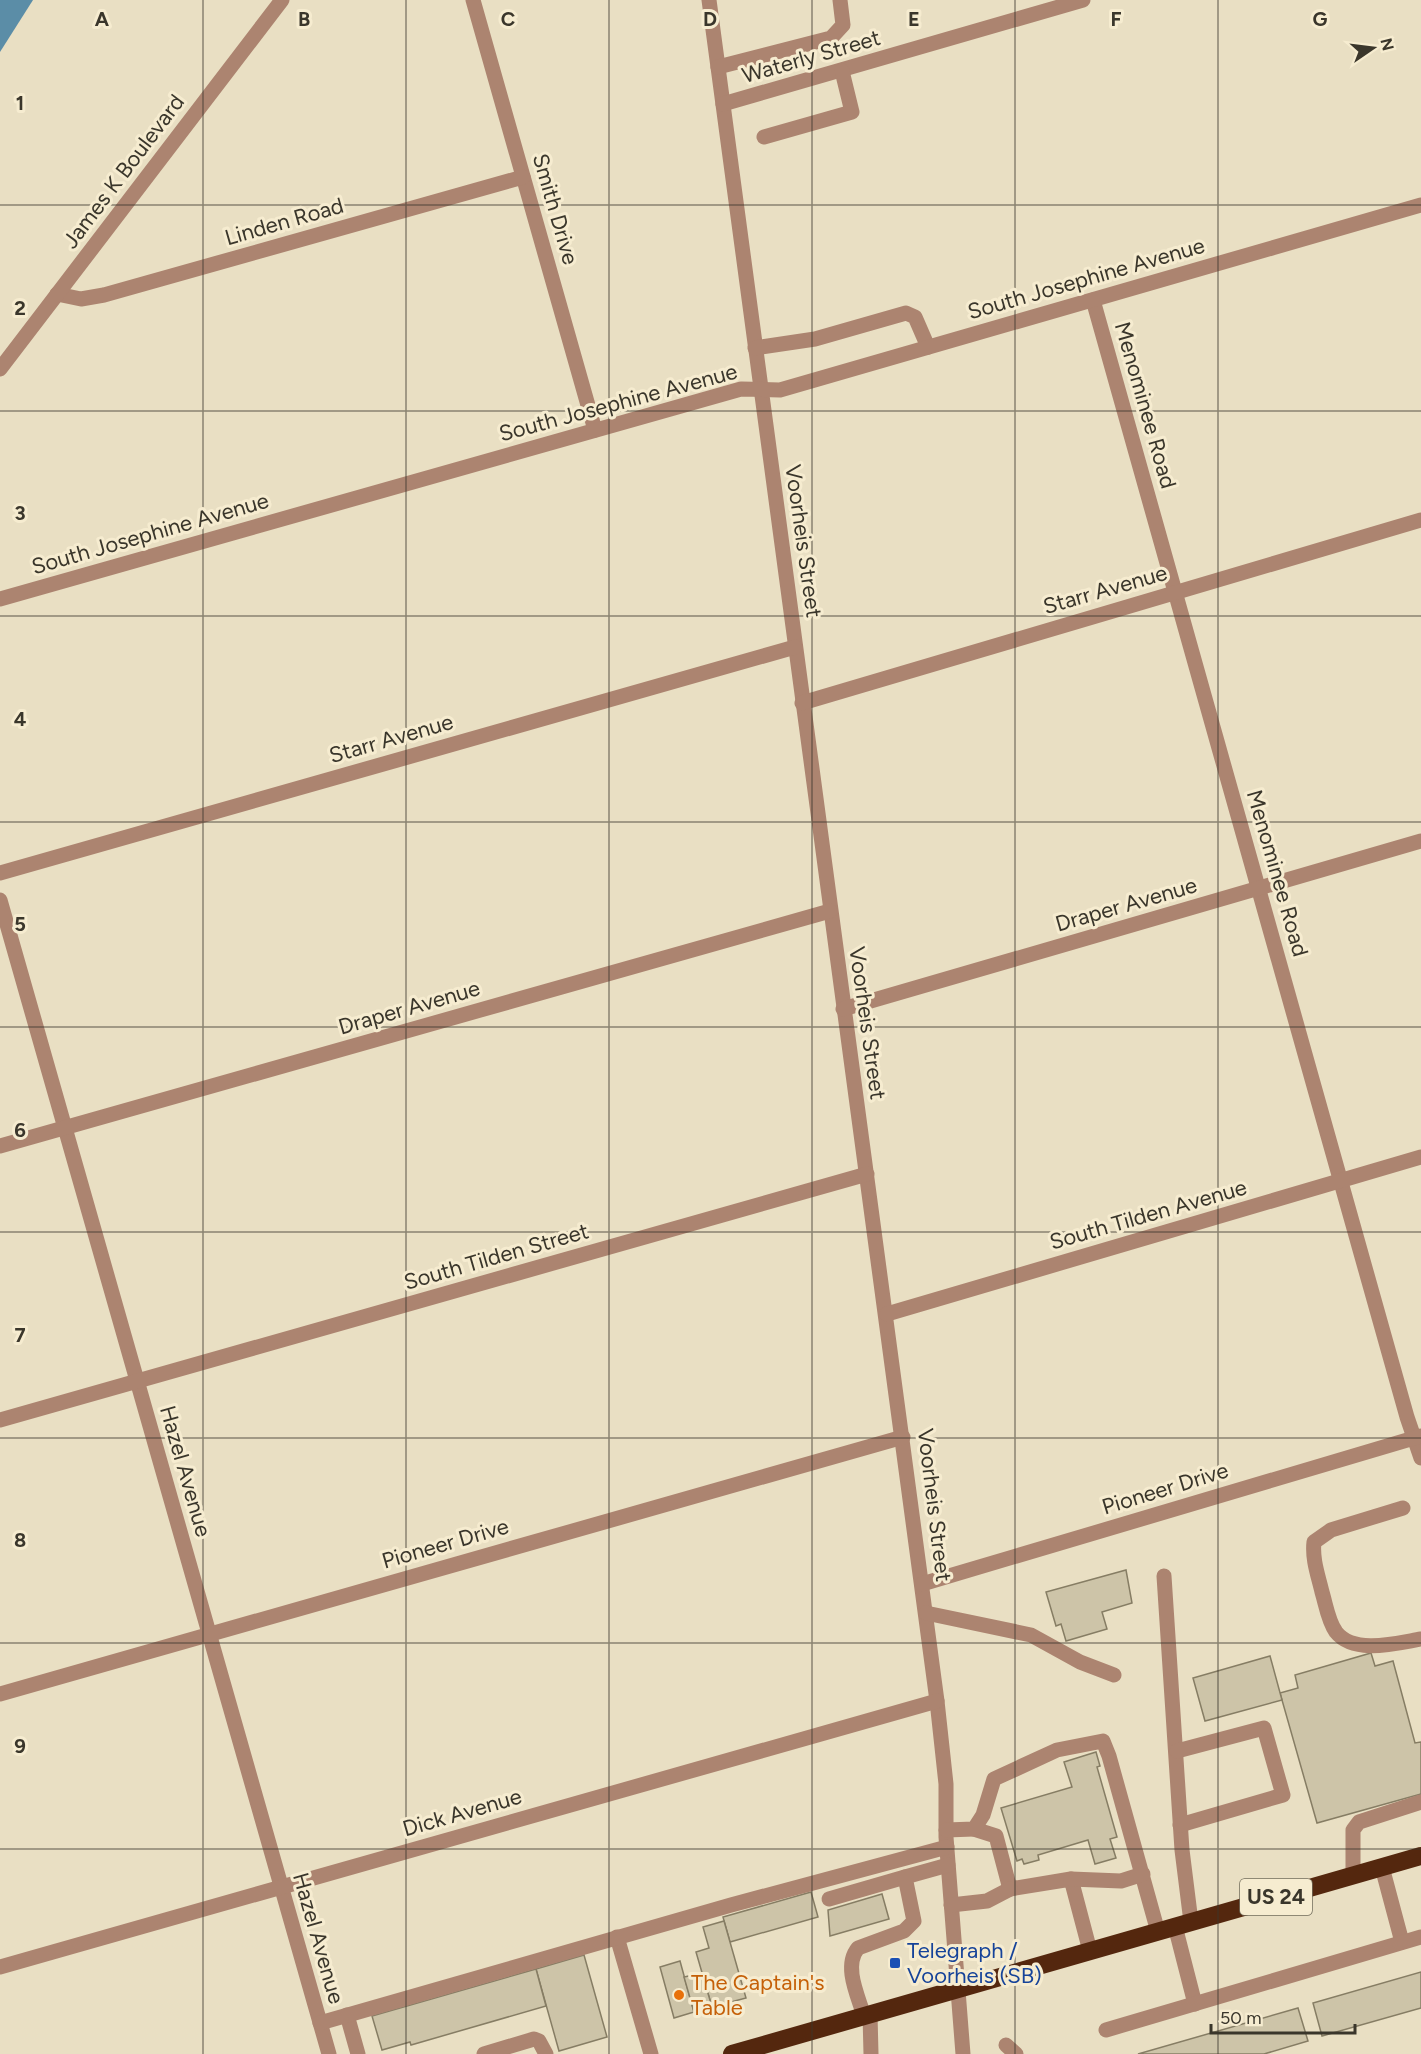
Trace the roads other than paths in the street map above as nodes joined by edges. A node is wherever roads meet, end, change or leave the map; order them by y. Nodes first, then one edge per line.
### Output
1 (282, 0) edge
2 (473, 0) edge
3 (709, 0) edge
4 (840, 0) edge
5 (1083, 0) edge
6 (718, 67) junction
7 (842, 71) junction
8 (723, 104) junction
9 (764, 136) dead end
10 (523, 177) junction
11 (1421, 205) edge
12 (57, 294) junction
13 (1093, 300) junction
14 (928, 347) junction
15 (755, 348) junction
16 (0, 369) edge
17 (761, 389) junction
18 (595, 430) junction
19 (1421, 520) edge
20 (1175, 592) junction
21 (0, 599) edge
22 (795, 646) junction
23 (802, 703) junction
24 (1421, 841) edge
25 (0, 873) edge
26 (1260, 889) junction
27 (0, 900) edge
28 (830, 911) junction
29 (843, 1009) junction
30 (65, 1128) junction
31 (0, 1146) edge
32 (1421, 1157) edge
33 (867, 1174) junction
34 (1342, 1181) junction
35 (887, 1314) junction
36 (137, 1381) junction
37 (0, 1420) edge
38 (903, 1437) junction
39 (1417, 1437) edge
40 (1421, 1458) edge
41 (1403, 1508) dead end
42 (1164, 1576) dead end
43 (922, 1584) junction
44 (926, 1613) junction
45 (209, 1634) junction
46 (1421, 1639) edge
47 (1114, 1676) dead end
48 (0, 1694) edge
49 (937, 1701) junction
50 (1176, 1751) junction
51 (1421, 1802) edge
52 (1180, 1825) junction
53 (974, 1829) junction
54 (946, 1830) junction
55 (947, 1847) junction
56 (1421, 1856) edge
57 (948, 1865) junction
58 (1382, 1867) junction
59 (1143, 1874) junction
60 (1353, 1875) junction
61 (906, 1876) junction
62 (1071, 1879) junction
63 (282, 1887) junction
64 (1010, 1889) junction
65 (829, 1899) dead end
66 (951, 1905) junction
67 (1175, 1927) junction
68 (617, 1937) junction
69 (1421, 1937) edge
70 (1402, 1942) junction
71 (1090, 1951) junction
72 (0, 1967) edge
73 (958, 1989) junction
74 (1195, 2004) junction
75 (347, 2015) junction
76 (867, 2015) junction
77 (320, 2022) junction
78 (1106, 2030) dead end
79 (768, 2049) edge
80 (329, 2054) edge
81 (358, 2054) edge
82 (484, 2054) edge
83 (546, 2054) edge
84 (651, 2054) edge
85 (732, 2054) edge
86 (871, 2054) edge
87 (963, 2054) edge

1 - 12 street, James K Boulevard
2 - 10 street, Smith Drive
3 - 6 street, Voorheis Street
4 - 6 street
5 - 7 street, Waterly Street
6 - 8 street, Voorheis Street
7 - 8 street, Waterly Street
7 - 9 street
8 - 15 street, Voorheis Street
10 - 12 street, Linden Road
10 - 18 street, Smith Drive
11 - 13 street, South Josephine Avenue
12 - 16 street, James K Boulevard
13 - 14 street, South Josephine Avenue
13 - 20 street, Menominee Road
14 - 15 street
14 - 17 street, South Josephine Avenue
15 - 17 street, Voorheis Street
17 - 18 street, South Josephine Avenue
17 - 22 street, Voorheis Street
18 - 21 street, South Josephine Avenue
19 - 20 street, Starr Avenue
20 - 23 street, Starr Avenue
20 - 26 street, Menominee Road
22 - 23 street, Voorheis Street
22 - 25 street, Starr Avenue
23 - 28 street, Voorheis Street
24 - 26 street, Draper Avenue
26 - 29 street, Draper Avenue
26 - 34 street, Menominee Road
27 - 30 street, Hazel Avenue
28 - 29 street, Voorheis Street
28 - 30 street, Draper Avenue
29 - 33 street, Voorheis Street
30 - 31 street, Draper Avenue
30 - 36 street, Hazel Avenue
32 - 34 street, South Tilden Avenue
33 - 35 street, Voorheis Street
33 - 36 street, South Tilden Street
34 - 35 street, South Tilden Avenue
34 - 39 street, Menominee Road
35 - 38 street, Voorheis Street
36 - 37 street
36 - 45 street, Hazel Avenue
38 - 43 street, Voorheis Street
38 - 45 street, Pioneer Drive
39 - 40 street, Menominee Road
39 - 43 street, Pioneer Drive
41 - 46 street
42 - 50 street
43 - 44 street, Voorheis Street
44 - 47 street
44 - 49 street, Voorheis Street
45 - 48 street, Pioneer Drive
45 - 63 street, Hazel Avenue
49 - 54 street, Voorheis Street
49 - 63 street, Dick Avenue
50 - 52 street
50 - 52 street
51 - 60 street
52 - 67 street
53 - 54 street
53 - 59 street
53 - 64 street
54 - 55 street, Voorheis Street
55 - 57 street, Voorheis Street
55 - 68 street
56 - 58 highway, US 24
57 - 61 street
57 - 66 street, Voorheis Street
58 - 60 highway, US 24
58 - 70 street
59 - 62 street
59 - 67 street
60 - 67 highway, US 24
61 - 65 street
61 - 76 street
62 - 64 street
62 - 71 street
63 - 72 street, Dick Avenue
63 - 77 street, Hazel Avenue
64 - 66 street
66 - 73 street, Voorheis Street
67 - 71 highway, US 24
67 - 74 street
68 - 75 street
68 - 84 street
69 - 70 street
70 - 74 street
71 - 73 highway, US 24
73 - 76 highway, US 24
73 - 87 street, Voorheis Street
74 - 78 street
75 - 77 street
75 - 81 street
76 - 79 highway, US 24
76 - 86 street
77 - 80 street, Hazel Avenue
79 - 85 highway, US 24
82 - 83 street

